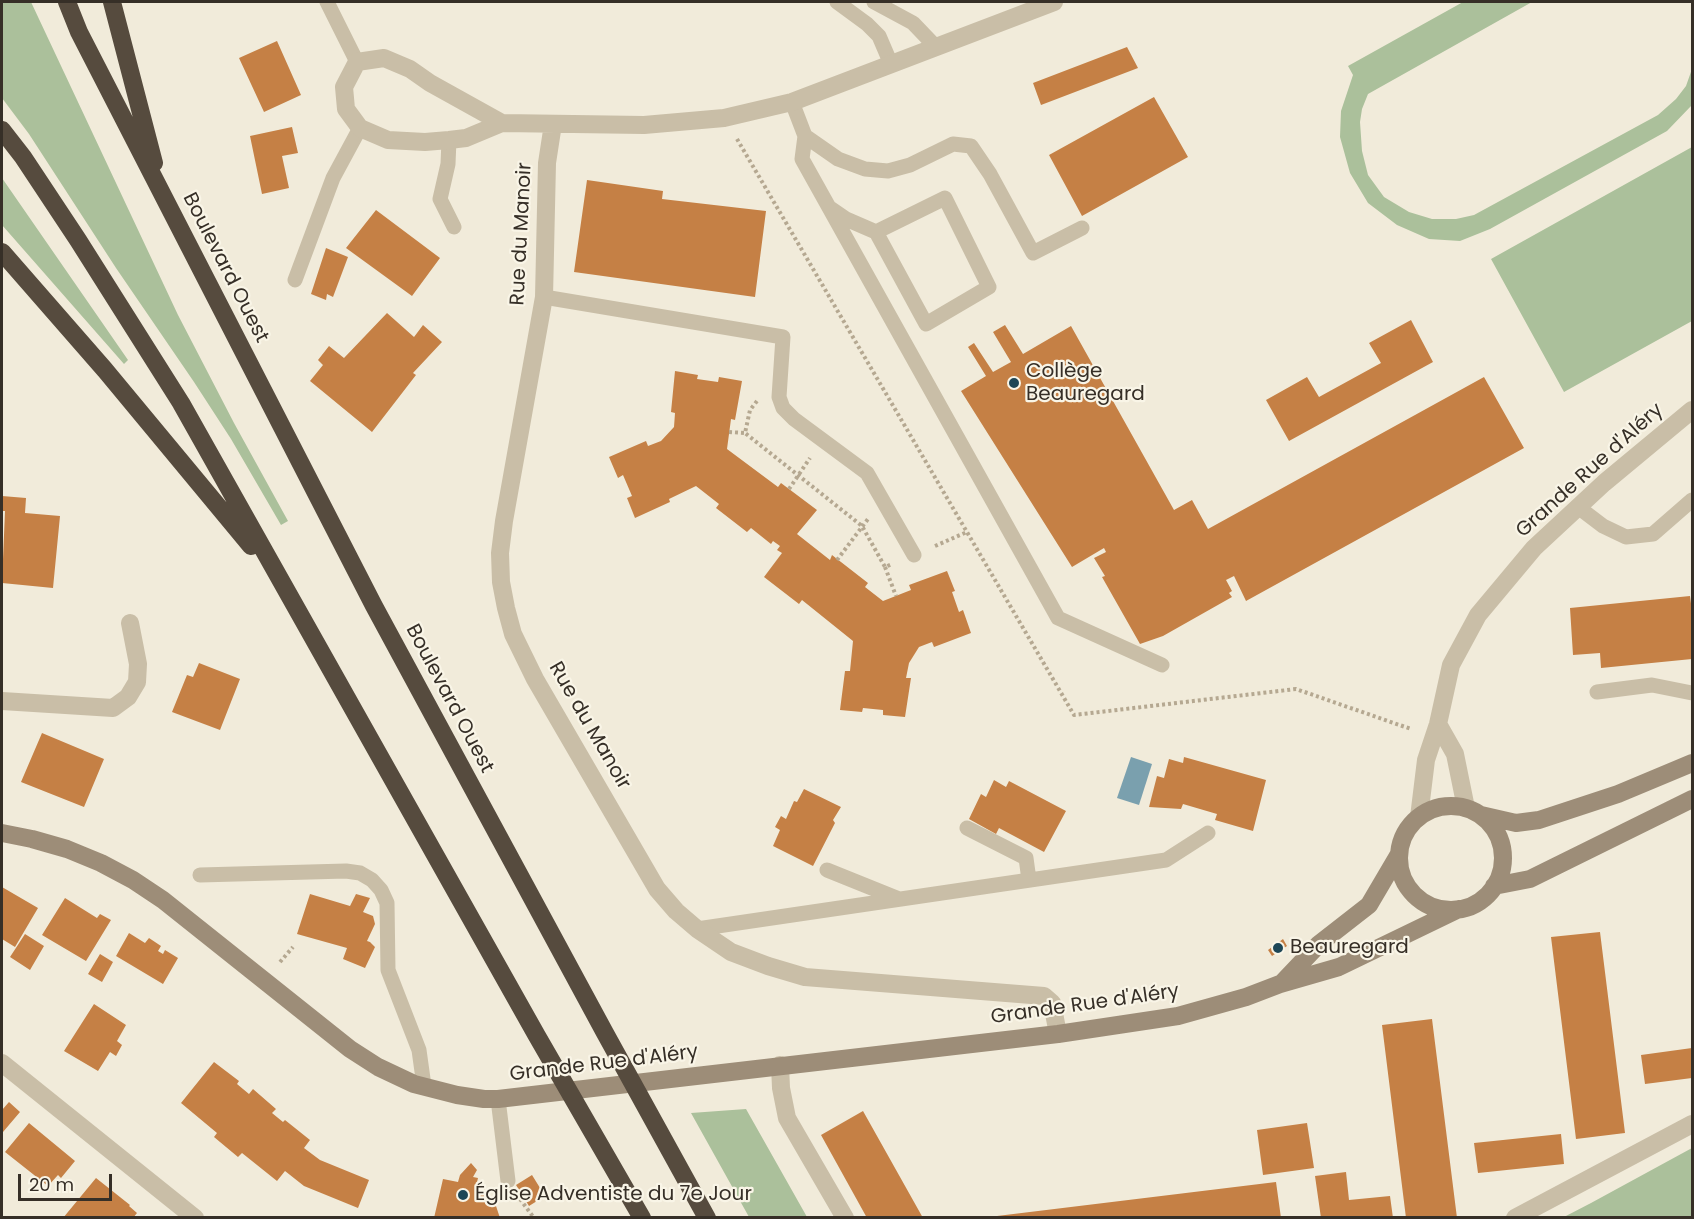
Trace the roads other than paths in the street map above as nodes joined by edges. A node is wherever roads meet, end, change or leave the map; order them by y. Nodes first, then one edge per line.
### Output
1 (67, 2) edge
2 (112, 2) edge
3 (327, 2) edge
4 (837, 2) edge
5 (874, 2) edge
6 (1054, 2) edge
7 (935, 46) junction
8 (357, 62) junction
9 (891, 63) junction
10 (792, 102) junction
11 (502, 123) junction
12 (553, 124) junction
13 (360, 128) junction
14 (2, 130) edge
15 (805, 136) junction
16 (449, 140) junction
17 (163, 196) junction
18 (828, 206) junction
19 (453, 227) dead end
20 (1082, 228) dead end
21 (876, 232) junction
22 (2, 252) edge
23 (295, 280) dead end
24 (544, 297) junction
25 (1692, 411) edge
26 (1692, 500) edge
27 (1578, 507) junction
28 (914, 555) road end
29 (280, 579) junction
30 (130, 623) dead end
31 (1162, 665) dead end
32 (1597, 692) dead end
33 (1692, 696) edge
34 (2, 701) edge
35 (1436, 731) junction
36 (1692, 763) edge
37 (1692, 799) edge
38 (1473, 811) junction
39 (1419, 817) junction
40 (967, 828) dead end
41 (2, 833) edge
42 (1208, 833) dead end
43 (1399, 854) junction
44 (827, 870) dead end
45 (200, 875) dead end
46 (1029, 880) junction
47 (1494, 886) junction
48 (899, 899) junction
49 (1459, 909) junction
50 (697, 929) junction
51 (1280, 984) junction
52 (1058, 1034) junction
53 (2, 1063) edge
54 (780, 1065) junction
55 (424, 1086) junction
56 (498, 1099) junction
57 (1692, 1124) edge
58 (507, 1181) dead end
59 (195, 1218) edge
60 (642, 1218) edge
61 (707, 1218) edge
62 (845, 1218) edge
63 (1515, 1218) edge

1 - 17 highway
2 - 17 highway
3 - 8 lane
4 - 9 lane
5 - 7 lane
6 - 7 street
7 - 9 street
8 - 11 street
8 - 13 street
9 - 10 street
10 - 12 street
10 - 15 lane
11 - 12 street
11 - 16 street
12 - 24 street, Rue du Manoir
13 - 16 street
13 - 23 lane
14 - 29 highway
15 - 18 lane
15 - 20 lane
16 - 19 lane
17 - 61 highway, Boulevard Ouest
18 - 21 lane
18 - 31 lane
21 - 21 lane
22 - 29 highway
24 - 28 lane
24 - 50 street, Rue du Manoir
25 - 27 street, Grande Rue d'Aléry
26 - 27 lane
27 - 35 street, Grande Rue d'Aléry
29 - 60 highway
30 - 34 street
32 - 33 lane
35 - 38 street
35 - 39 street, Grande Rue d'Aléry
36 - 38 street
37 - 47 street
38 - 39 street
38 - 47 street
39 - 43 street
40 - 46 lane
41 - 55 street, Grande Rue d'Aléry
42 - 46 lane
43 - 49 street
43 - 51 street, Grande Rue d'Aléry
44 - 48 lane
45 - 55 lane
46 - 48 lane
47 - 49 street
48 - 50 lane
49 - 51 street, Grande Rue d'Aléry
50 - 52 street, Rue du Manoir
51 - 52 street, Grande Rue d'Aléry
52 - 54 street, Grande Rue d'Aléry
53 - 59 street
54 - 56 street, Grande Rue d'Aléry
54 - 62 street
55 - 56 street, Grande Rue d'Aléry
56 - 58 lane
57 - 63 street

